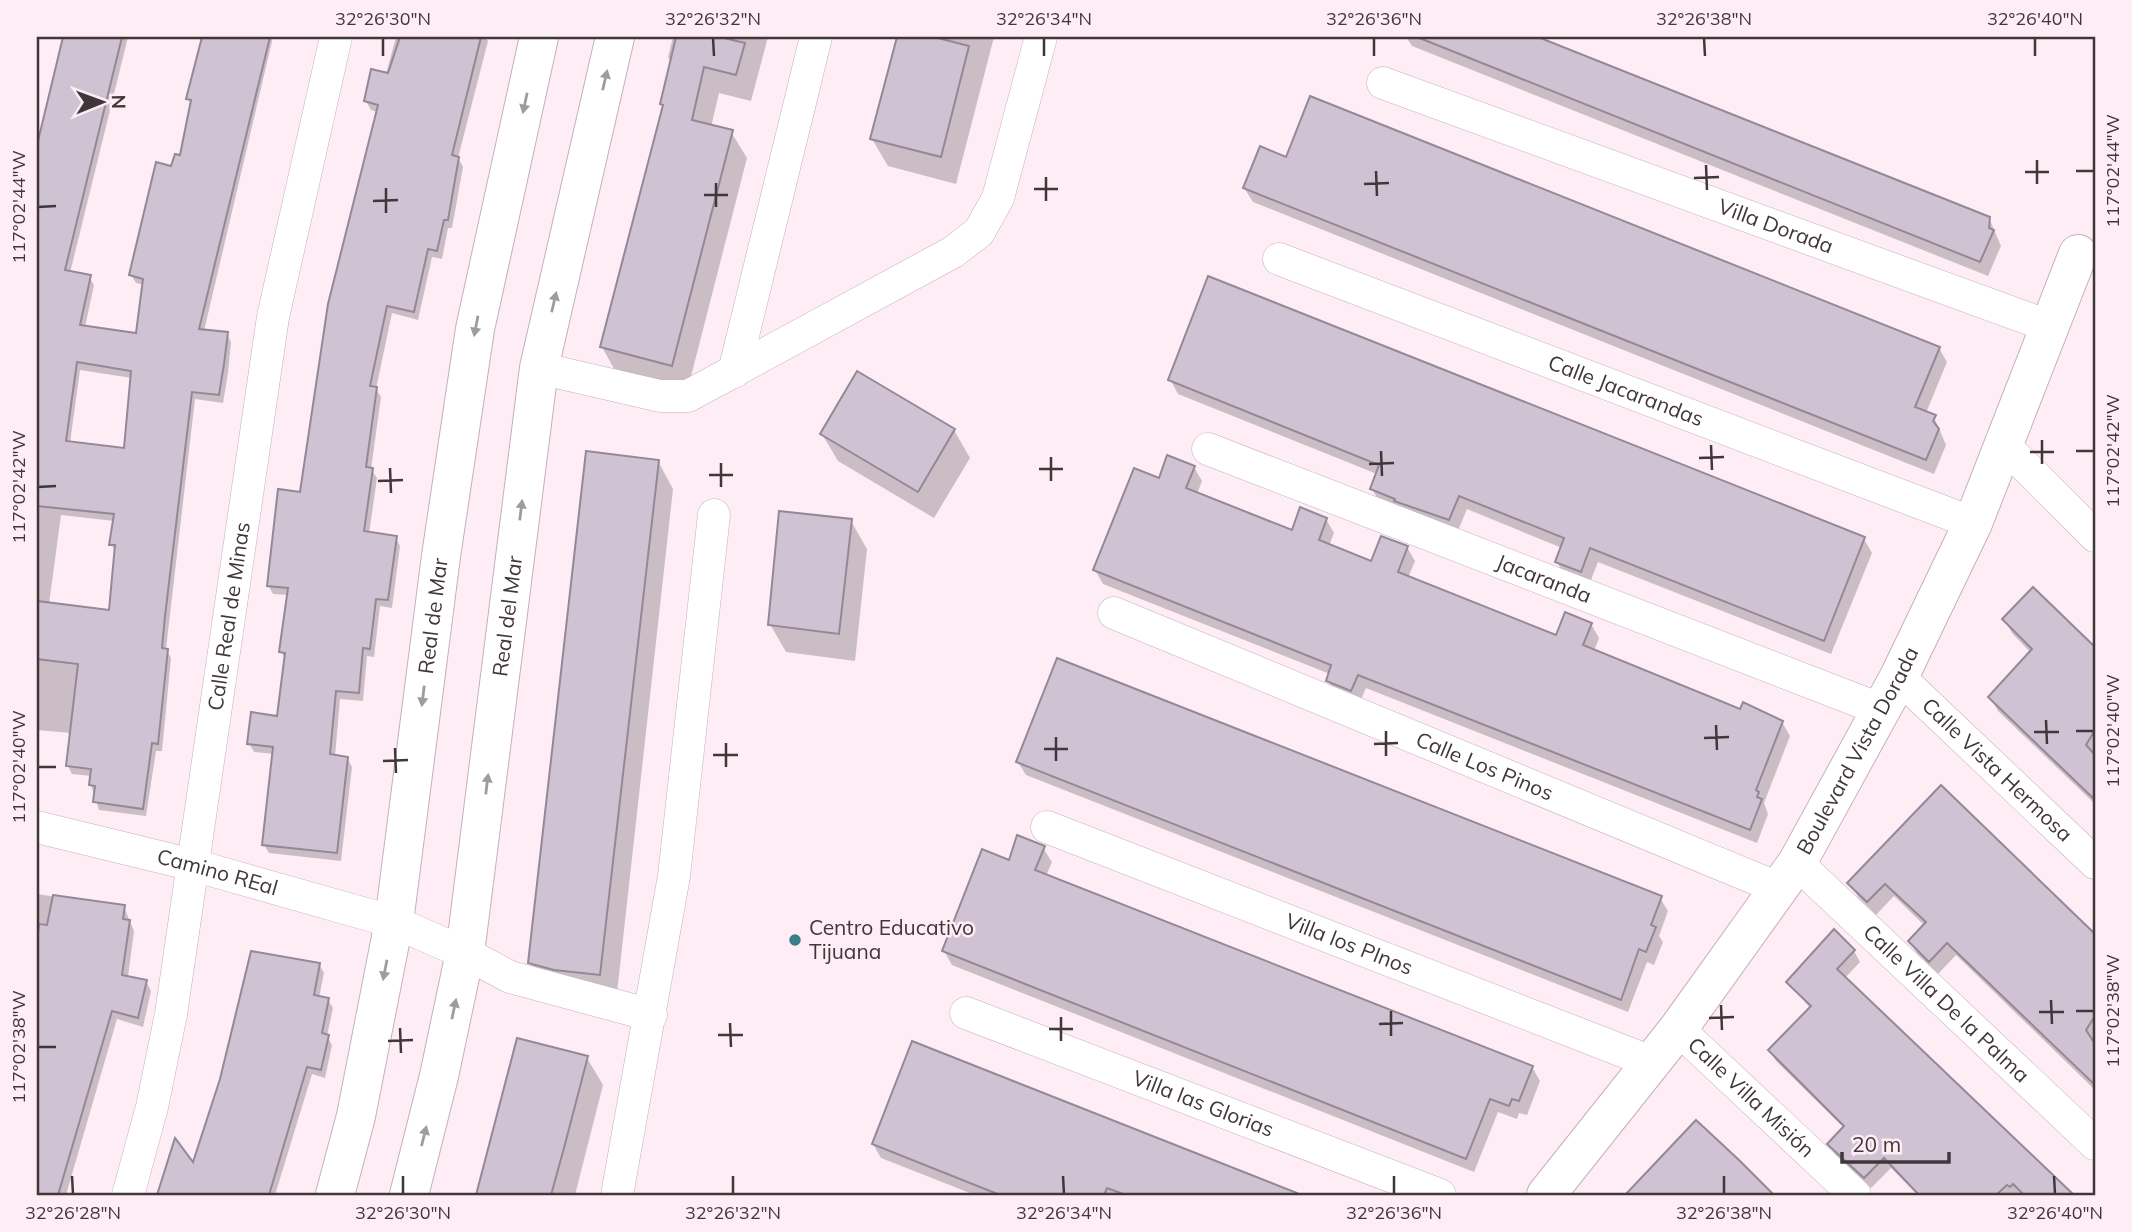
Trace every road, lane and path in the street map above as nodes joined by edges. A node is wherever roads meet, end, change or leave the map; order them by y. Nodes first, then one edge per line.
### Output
1 (336, 37) edge
2 (539, 37) edge
3 (615, 37) edge
4 (816, 37) edge
5 (1041, 37) edge
6 (1383, 83) dead end
7 (2078, 254) dead end
8 (1279, 259) dead end
9 (2051, 327) junction
10 (539, 368) junction
11 (734, 372) junction
12 (2004, 446) junction
13 (1208, 449) dead end
14 (714, 515) dead end
15 (1973, 523) junction
16 (2095, 536) edge
17 (1114, 613) dead end
18 (1891, 694) junction
19 (37, 827) edge
20 (1047, 827) dead end
21 (2095, 863) edge
22 (193, 865) junction
23 (1788, 876) junction
24 (394, 922) junction
25 (465, 953) junction
26 (966, 1013) dead end
27 (651, 1015) junction
28 (1678, 1029) junction
29 (1651, 1062) junction
30 (2095, 1144) edge
31 (128, 1195) edge
32 (335, 1195) edge
33 (409, 1195) edge
34 (617, 1195) edge
35 (1440, 1195) edge
36 (1548, 1195) edge
37 (1855, 1195) edge

1 - 22 street, Calle Real de Minas
2 -> 24 street, Real de Mar
10 -> 3 street, Real del Mar
4 - 11 street
5 - 11 street
6 - 9 street, Villa Dorada
7 - 9 street, Boulevard Vista Dorada
8 - 15 street, Calle Jacarandas
9 - 12 street, Boulevard Vista Dorada
10 - 11 street
25 -> 10 street, Real del Mar
12 - 15 street, Boulevard Vista Dorada
12 - 16 street
13 - 18 street, Jacaranda
14 - 27 street
15 - 18 street, Boulevard Vista Dorada
17 - 23 street, Calle Los Pinos
18 - 21 street, Calle Vista Hermosa
18 - 23 street, Boulevard Vista Dorada
19 - 22 street, Camino REal
20 - 29 street, Villa los PInos
22 - 24 street, Camino REal
22 - 31 street, Calle Real de Minas
23 - 28 street, Boulevard Vista Dorada
23 - 30 street, Calle Villa De la Palma
24 - 25 street, Camino REal
24 -> 32 street, Real de Mar
25 - 27 street, Camino REal
33 -> 25 street, Real del Mar
26 - 35 street, Villa las Glorias
27 - 34 street
28 - 29 street, Boulevard Vista Dorada
28 - 37 street, Calle Villa Misión
29 - 36 street, Boulevard Vista Dorada

